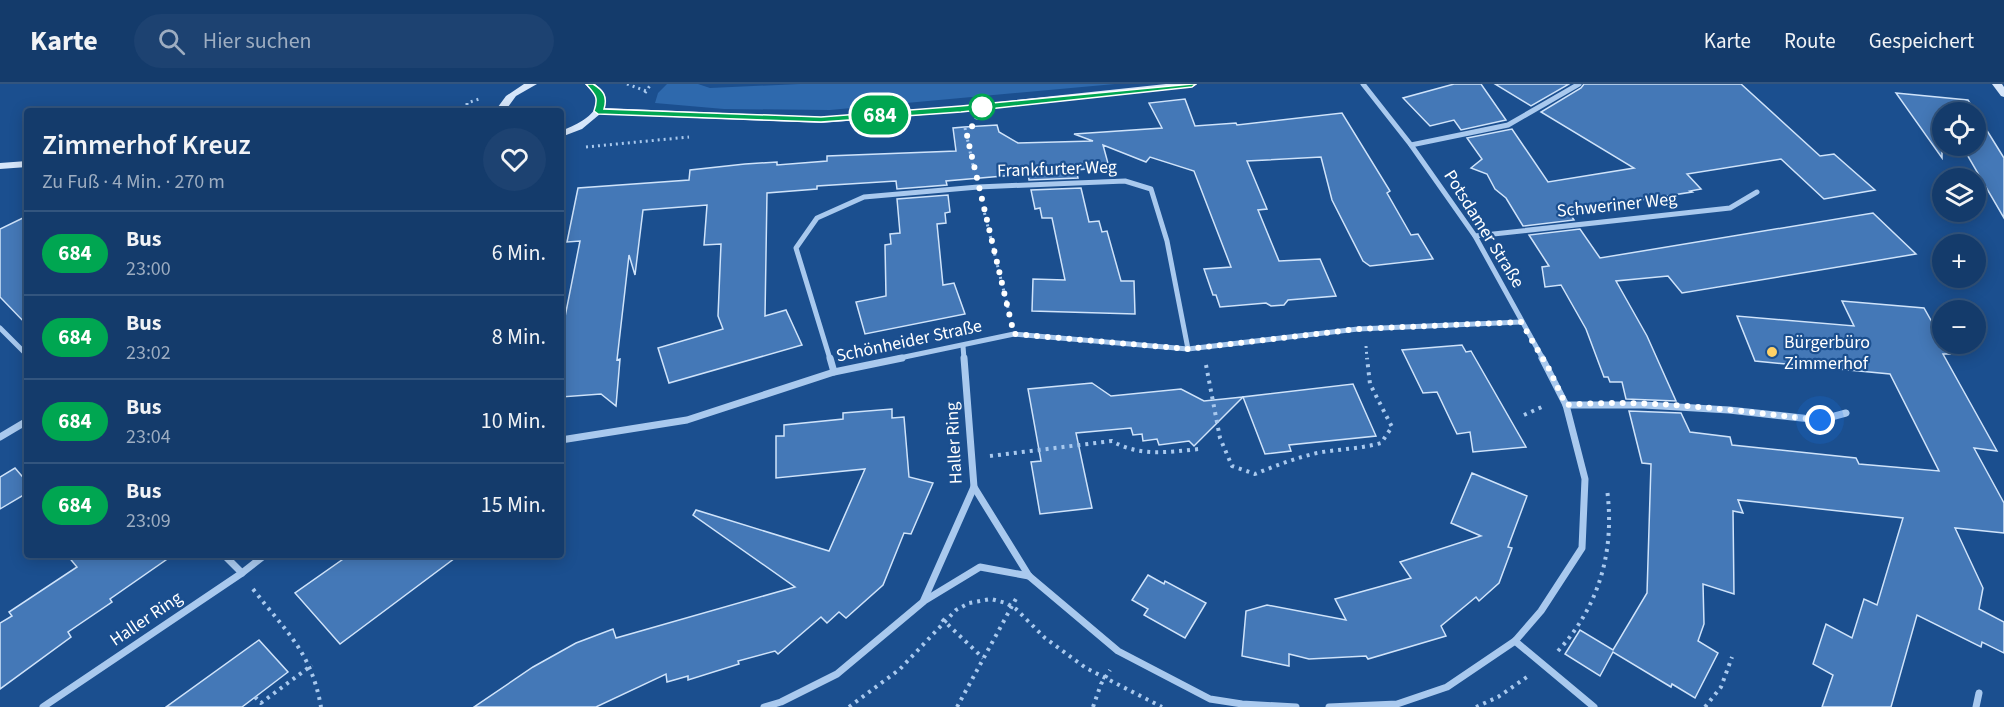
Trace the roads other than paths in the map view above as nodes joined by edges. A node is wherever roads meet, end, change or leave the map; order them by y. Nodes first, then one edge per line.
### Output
1 (532, 84) edge
2 (590, 84) edge
3 (1192, 84) edge
4 (1363, 84) edge
5 (1579, 84) edge
6 (1997, 84) edge
7 (2004, 94) edge
8 (502, 108) edge
9 (598, 111) junction
10 (564, 133) edge
11 (1411, 145) junction
12 (24, 164) edge
13 (0, 166) edge
14 (1757, 192) dead end
15 (1475, 236) junction
16 (1521, 322) junction
17 (0, 328) edge
18 (963, 346) junction
19 (1188, 349) junction
20 (24, 352) edge
21 (834, 372) junction
22 (1566, 405) junction
23 (1846, 412) dead end
24 (24, 423) edge
25 (0, 437) edge
26 (564, 440) edge
27 (974, 487) junction
28 (227, 558) edge
29 (261, 558) edge
30 (242, 573) junction
31 (1029, 576) junction
32 (923, 602) junction
33 (1515, 640) junction
34 (1979, 693) dead end
35 (1209, 703) edge
36 (43, 707) edge
37 (764, 707) edge
38 (1296, 707) edge
39 (1329, 707) edge
40 (1594, 707) edge
41 (1976, 707) edge

1 - 8 street
2 - 9 street
3 - 9 street
4 - 11 street, Potsdamer Straße
5 - 11 street
6 - 7 street
9 - 10 street
11 - 15 street, Potsdamer Straße
12 - 13 street
14 - 15 street, Schweriner Weg
15 - 16 street, Potsdamer Straße
16 - 19 street, Schönheider Straße
16 - 22 street, Potsdamer Straße
17 - 20 street
18 - 19 street, Schönheider Straße
18 - 21 street, Schönheider Straße
18 - 27 street, Haller Ring
19 - 21 street, Frankfurter Weg
21 - 26 street, Schönheider Straße
22 - 23 street
22 - 33 street, Potsdamer Straße
24 - 25 street
27 - 31 street
27 - 32 street, Haller Ring
28 - 30 street
29 - 30 street, Haller Ring
30 - 36 street, Haller Ring
31 - 32 street, Haller Ring
31 - 35 street
32 - 37 street, Haller Ring
33 - 39 street, Potsdamer Straße
33 - 40 street
34 - 41 street
35 - 38 street

